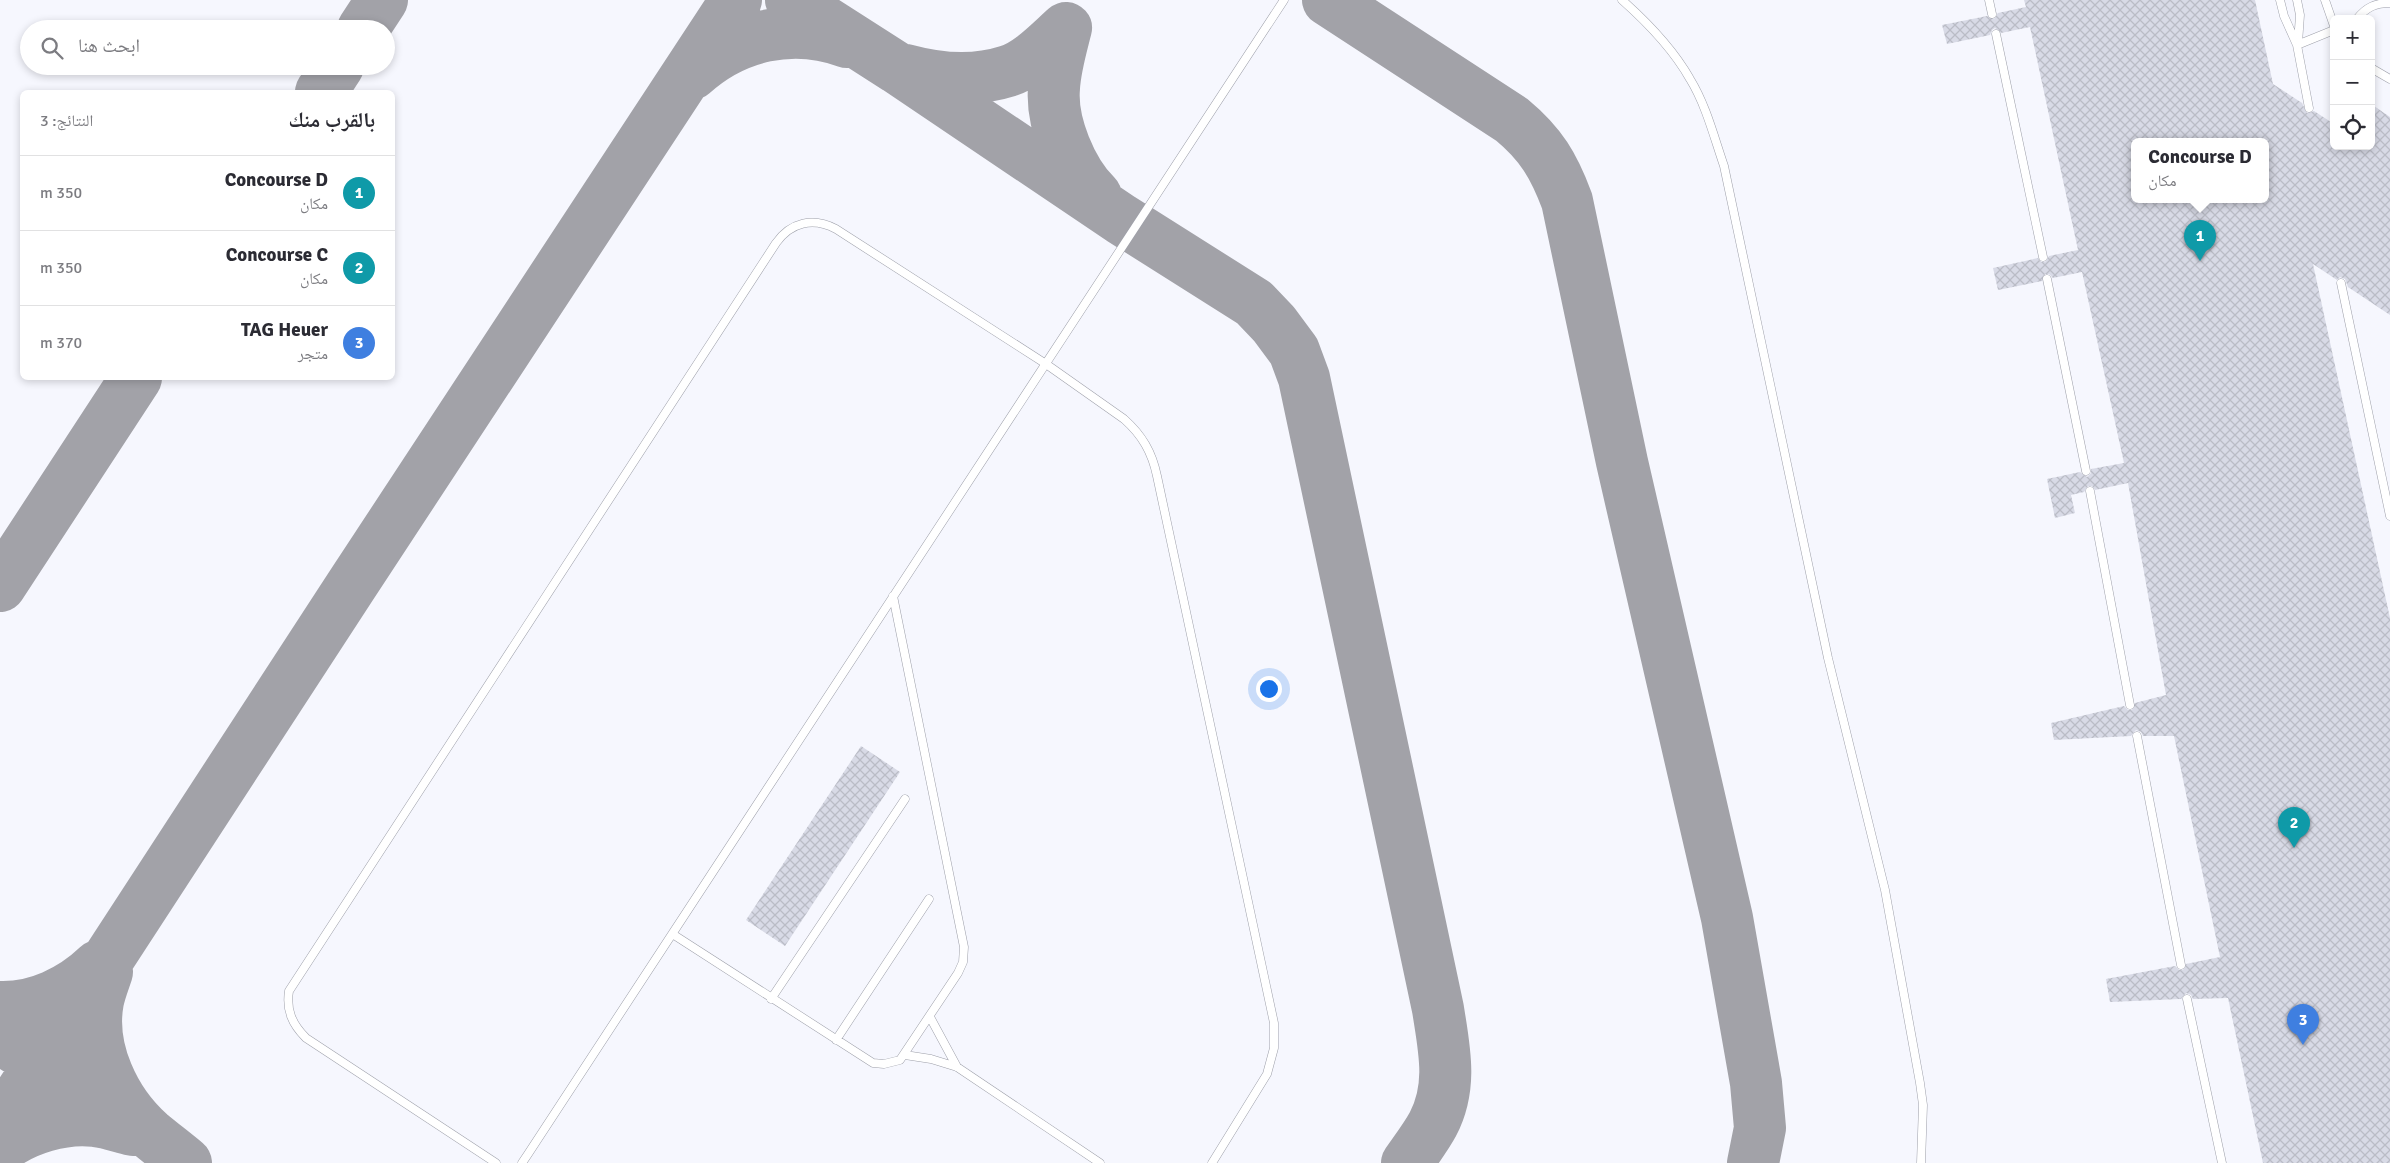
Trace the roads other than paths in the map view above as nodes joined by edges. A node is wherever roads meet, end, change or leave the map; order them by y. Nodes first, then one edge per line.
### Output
1 (1284, 0) edge
2 (1622, 0) edge
3 (1989, 0) edge
4 (2280, 0) edge
5 (2297, 0) edge
6 (2324, 0) edge
7 (2376, 2) edge
8 (2390, 2) edge
9 (1992, 14) dead end
10 (2360, 15) edge
11 (2330, 16) edge
12 (2330, 32) edge
13 (1996, 34) dead end
14 (2297, 44) junction
15 (2375, 70) edge
16 (2390, 79) edge
17 (2309, 108) dead end
18 (2043, 257) dead end
19 (2047, 280) dead end
20 (2341, 282) dead end
21 (1046, 364) junction
22 (2086, 470) dead end
23 (2090, 491) dead end
24 (2390, 516) edge
25 (893, 596) junction
26 (2130, 705) dead end
27 (2137, 736) dead end
28 (905, 798) dead end
29 (929, 898) dead end
30 (674, 935) junction
31 (2181, 965) dead end
32 (771, 999) junction
33 (2187, 999) dead end
34 (930, 1017) junction
35 (836, 1040) junction
36 (905, 1055) junction
37 (957, 1067) junction
38 (496, 1163) edge
39 (522, 1163) edge
40 (1100, 1163) edge
41 (1212, 1163) edge
42 (1921, 1163) edge
43 (2222, 1163) edge

1 - 21 lane
2 - 42 lane
3 - 9 lane
4 - 14 lane
5 - 14 lane
6 - 11 lane
7 - 8 lane
7 - 10 lane
12 - 14 lane
13 - 18 lane
14 - 17 lane
15 - 16 lane
19 - 22 lane
20 - 24 lane
21 - 25 lane
21 - 38 lane
21 - 41 lane
23 - 26 lane
25 - 30 lane
25 - 34 lane
27 - 31 lane
28 - 32 lane
29 - 35 lane
30 - 32 lane
30 - 39 lane
32 - 35 lane
33 - 43 lane
34 - 36 lane
34 - 37 lane
35 - 36 lane
36 - 37 lane
37 - 40 lane

